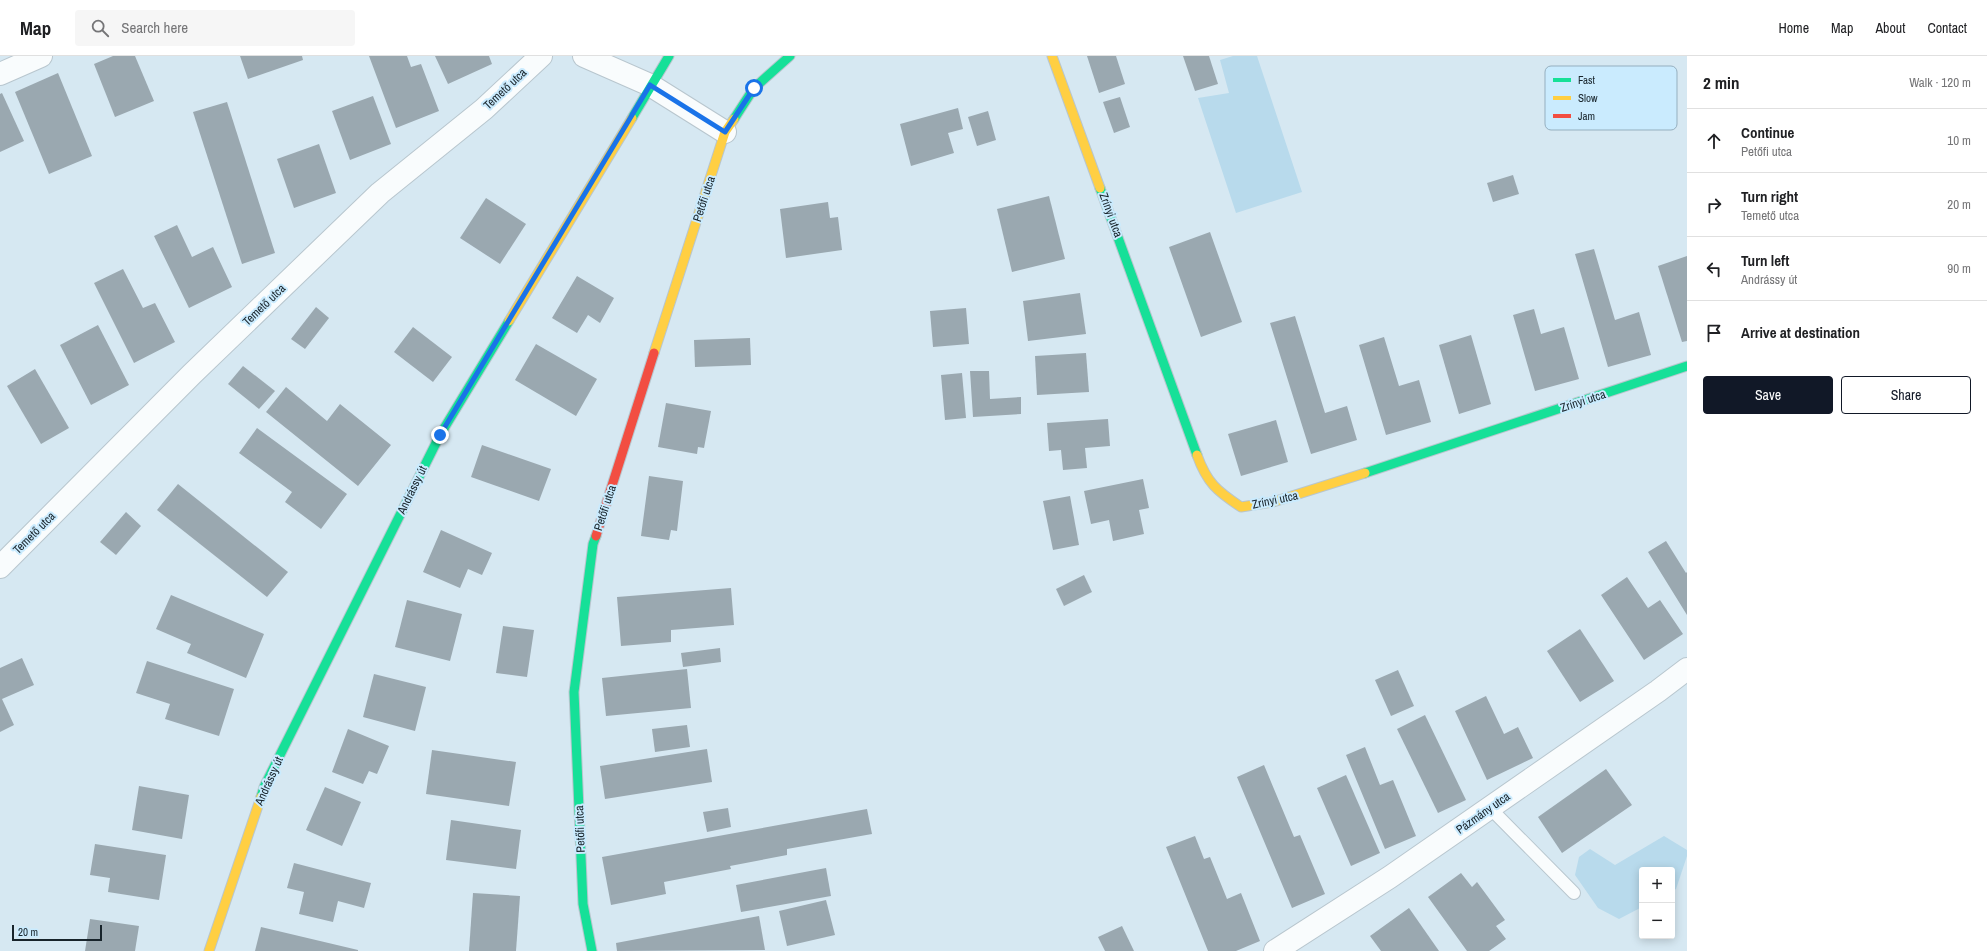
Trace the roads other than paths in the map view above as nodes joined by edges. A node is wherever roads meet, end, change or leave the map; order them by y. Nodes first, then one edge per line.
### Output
1 (41, 56) edge
2 (541, 56) edge
3 (584, 56) edge
4 (668, 56) edge
5 (790, 56) edge
6 (1052, 56) edge
7 (0, 74) edge
8 (650, 85) junction
9 (725, 132) junction
10 (1687, 366) edge
11 (0, 567) edge
12 (1687, 669) edge
13 (1490, 808) junction
14 (1574, 893) dead end
15 (209, 951) edge
16 (592, 951) edge
17 (1276, 951) edge

1 - 7 street
2 - 11 street, Temető utca
3 - 8 street
4 - 8 street, Andrássy út
5 - 9 street, Petőfi utca
6 - 10 street, Zrínyi utca
8 - 9 street
8 - 15 street, Andrássy út
9 - 16 street, Petőfi utca
12 - 13 street, Pázmány utca
13 - 14 lane
13 - 17 street, Pázmány utca

